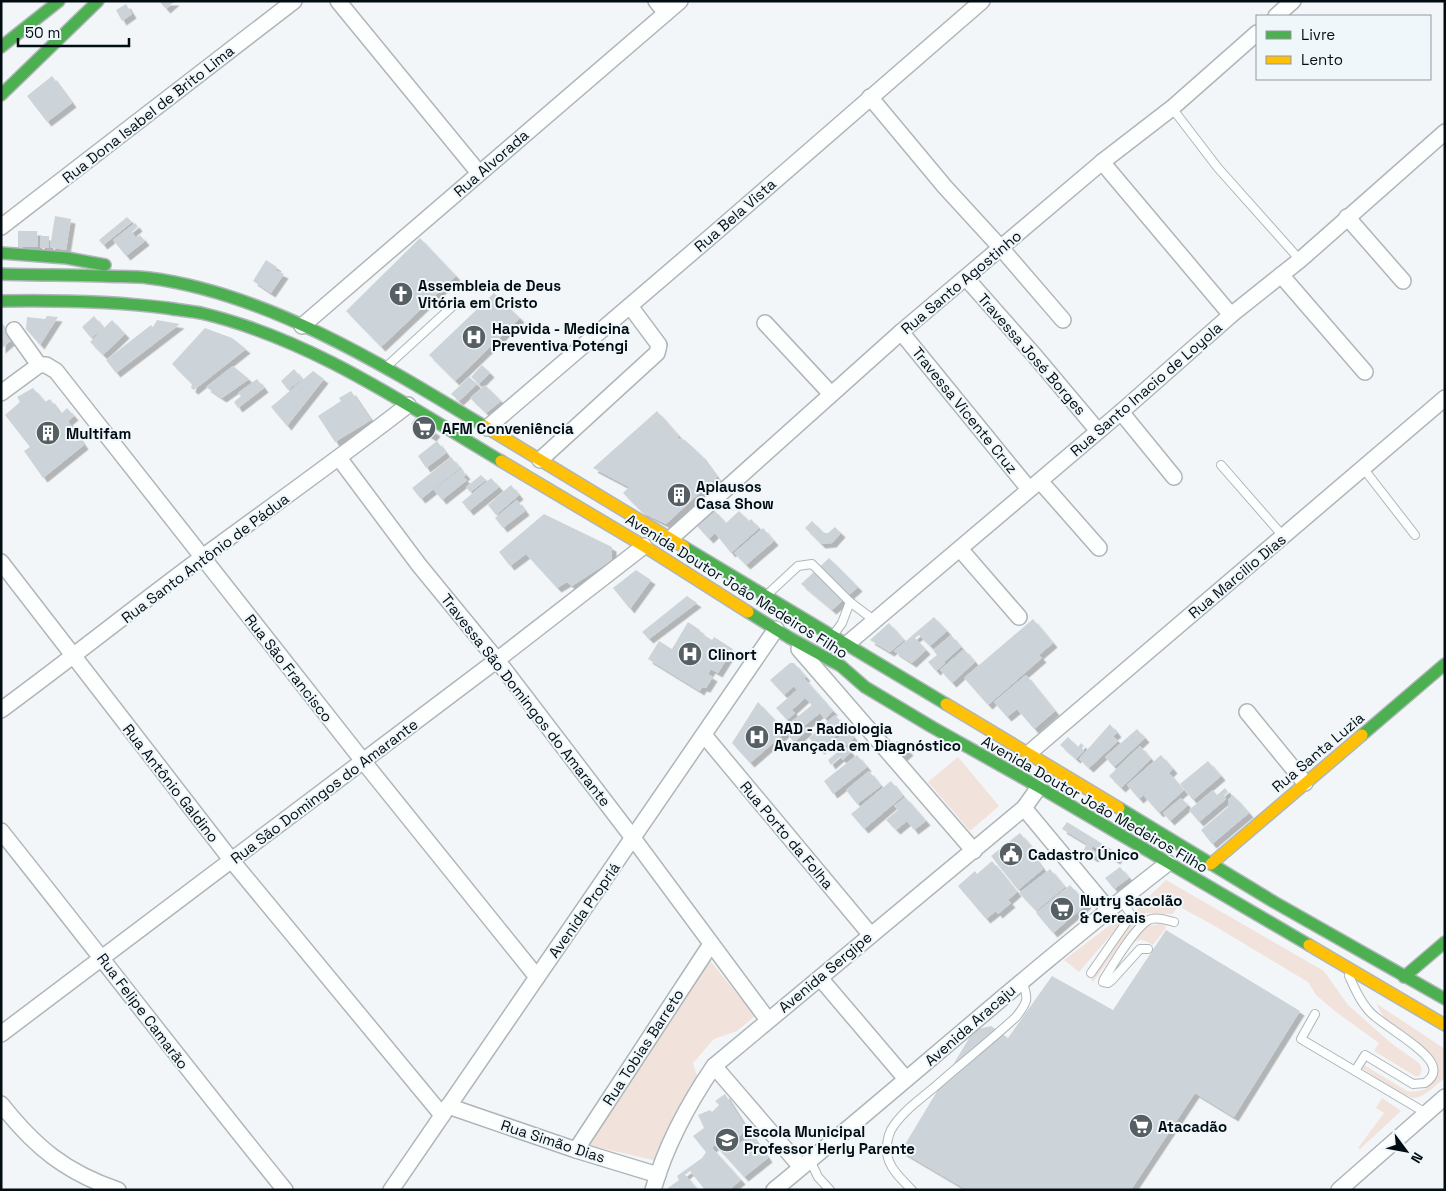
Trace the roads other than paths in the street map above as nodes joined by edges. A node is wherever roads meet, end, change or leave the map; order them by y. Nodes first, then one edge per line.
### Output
1 (49, 1) edge
2 (59, 1) edge
3 (93, 1) edge
4 (98, 1) edge
5 (294, 1) edge
6 (338, 1) edge
7 (656, 1) edge
8 (680, 1) edge
9 (982, 1) edge
10 (1293, 1) edge
11 (666, 13) junction
12 (1277, 15) edge
13 (1256, 34) edge
14 (1, 36) edge
15 (1, 47) edge
16 (24, 57) dead end
17 (1, 95) edge
18 (870, 97) junction
19 (1172, 108) junction
20 (1445, 132) edge
21 (1102, 162) junction
22 (479, 173) junction
23 (1348, 217) junction
24 (1, 227) edge
25 (1001, 248) junction
26 (1, 252) edge
27 (1300, 260) junction
28 (1, 274) edge
29 (1281, 275) junction
30 (149, 278) junction
31 (966, 278) junction
32 (1403, 281) dead end
33 (1, 301) edge
34 (455, 304) dead end
35 (630, 306) junction
36 (1231, 315) junction
37 (1063, 320) dead end
38 (765, 323) dead end
39 (302, 326) junction
40 (14, 330) dead end
41 (901, 332) junction
42 (37, 366) junction
43 (384, 368) junction
44 (1365, 372) dead end
45 (1, 393) edge
46 (831, 394) junction
47 (1445, 398) edge
48 (408, 405) junction
49 (1121, 412) junction
50 (487, 428) junction
51 (1098, 430) junction
52 (339, 458) junction
53 (540, 460) junction
54 (1221, 465) dead end
55 (1363, 468) junction
56 (1174, 477) dead end
57 (1035, 485) junction
58 (1415, 534) dead end
59 (1282, 536) junction
60 (670, 538) junction
61 (644, 546) junction
62 (1099, 548) dead end
63 (960, 549) junction
64 (202, 557) junction
65 (1, 562) edge
66 (767, 596) junction
67 (850, 602) junction
68 (1019, 617) dead end
69 (875, 621) junction
70 (776, 629) junction
71 (833, 636) junction
72 (790, 638) junction
73 (847, 644) junction
74 (74, 657) junction
75 (497, 660) junction
76 (1445, 664) edge
77 (841, 666) junction
78 (876, 680) dead end
79 (931, 696) junction
80 (917, 702) dead end
81 (1, 710) edge
82 (1247, 712) dead end
83 (937, 730) junction
84 (704, 735) junction
85 (1028, 753) junction
86 (363, 761) junction
87 (1305, 783) junction
88 (1039, 787) junction
89 (1024, 808) junction
90 (1, 831) edge
91 (633, 838) junction
92 (974, 851) junction
93 (232, 861) junction
94 (1168, 863) junction
95 (1211, 864) junction
96 (1121, 900) junction
97 (1274, 902) junction
98 (1292, 902) dead end
99 (1108, 909) junction
100 (1174, 922) dead end
101 (870, 934) junction
102 (1348, 935) dead end
103 (1445, 942) edge
104 (711, 944) junction
105 (1148, 950) dead end
106 (1362, 952) junction
107 (103, 958) junction
108 (1345, 968) junction
109 (1091, 973) dead end
110 (537, 977) junction
111 (1404, 977) junction
112 (820, 978) junction
113 (1022, 981) junction
114 (1445, 999) edge
115 (1316, 1014) dead end
116 (768, 1020) junction
117 (1445, 1026) edge
118 (1, 1034) edge
119 (714, 1066) junction
120 (1355, 1071) junction
121 (906, 1079) junction
122 (1445, 1097) edge
123 (1, 1104) edge
124 (445, 1111) junction
125 (1426, 1113) junction
126 (576, 1150) junction
127 (806, 1164) junction
128 (655, 1182) edge
129 (118, 1190) edge
130 (285, 1190) edge
131 (391, 1190) edge
132 (774, 1190) edge
133 (830, 1190) edge
134 (912, 1190) edge
135 (1339, 1190) edge

1 - 14 main road
2 - 15 main road
3 - 16 main road
4 - 17 main road
5 - 24 street, Rua Dona Isabel de Brito Lima
6 - 22 street
7 - 11 street
8 - 11 street, Rua Alvorada
9 - 18 street, Rua Bela Vista
10 - 12 street
11 - 22 street, Rua Alvorada
13 - 19 street, Rua Santo Agostinho
18 - 25 street
18 - 35 street, Rua Bela Vista
19 - 21 street, Rua Santo Agostinho
19 - 27 lane
20 - 23 street, Rua Santo Inacio de Loyola
21 - 25 street, Rua Santo Agostinho
21 - 36 street
22 - 39 street, Rua Alvorada
23 - 27 street, Rua Santo Inacio de Loyola
23 - 32 street
25 - 31 street, Rua Santo Agostinho
25 - 37 street
26 - 30 main road
27 - 29 street, Rua Santo Inacio de Loyola
28 - 30 main road, Avenida Doutor João Medeiros Filho
29 - 36 street, Rua Santo Inacio de Loyola
29 - 44 street
30 - 39 main road, Avenida Doutor João Medeiros Filho
31 - 41 street, Rua Santo Agostinho
31 - 51 street, Travessa José Borges
33 - 48 main road, Avenida Doutor João Medeiros Filho
34 - 43 lane
35 - 50 street, Rua Bela Vista
35 - 53 street
36 - 49 street, Rua Santo Inacio de Loyola
38 - 46 street
39 - 43 main road, Avenida Doutor João Medeiros Filho
40 - 42 street, Rua São Francisco
41 - 46 street, Rua Santo Agostinho
41 - 57 street, Travessa Vicente Cruz
42 - 45 street
42 - 64 street, Rua São Francisco
43 - 50 main road, Avenida Doutor João Medeiros Filho
46 - 60 street, Rua Santo Agostinho
47 - 55 street, Rua Marcilio Dias
48 - 52 street, Rua Santo Antônio de Pádua
48 - 61 main road, Avenida Doutor João Medeiros Filho
49 - 51 street, Rua Santo Inacio de Loyola
49 - 56 street
50 - 53 main road, Avenida Doutor João Medeiros Filho
51 - 57 street, Rua Santo Inacio de Loyola
52 - 64 street, Rua Santo Antônio de Pádua
52 - 75 street, Travessa São Domingos do Amarante
53 - 60 main road, Avenida Doutor João Medeiros Filho
54 - 59 lane
55 - 58 lane
55 - 59 street, Rua Marcilio Dias
57 - 62 street, Travessa Vicente Cruz
57 - 63 street, Rua Santo Inacio de Loyola
59 - 85 street, Rua Marcilio Dias
60 - 66 main road, Avenida Doutor João Medeiros Filho
61 - 70 main road, Avenida Doutor João Medeiros Filho
61 - 75 street, Rua São Domingos do Amarante
63 - 68 street
63 - 69 street, Rua Santo Inacio de Loyola
64 - 74 street, Rua Santo Antônio de Pádua
64 - 86 street, Rua São Francisco
65 - 74 street, Rua Antônio Galdino
66 - 67 lane
66 - 71 main road, Avenida Doutor João Medeiros Filho
67 - 69 lane
67 - 71 lane
69 - 73 street, Rua Santo Inacio de Loyola
70 - 72 main road, Avenida Doutor João Medeiros Filho
70 - 84 street, Avenida Propriá
71 - 73 main road, Avenida Doutor João Medeiros Filho
72 - 77 main road, Avenida Doutor João Medeiros Filho
72 - 92 street
73 - 79 main road, Avenida Doutor João Medeiros Filho
74 - 81 street, Rua Santo Antônio de Pádua
74 - 93 street, Rua Antônio Galdino
75 - 86 street, Rua São Domingos do Amarante
75 - 91 street, Travessa São Domingos do Amarante
76 - 87 main road, Rua Santa Luzia
77 - 78 main road
77 - 83 main road, Avenida Doutor João Medeiros Filho
79 - 80 main road
79 - 85 main road, Avenida Doutor João Medeiros Filho
82 - 87 street
83 - 85 main road
83 - 88 main road, Avenida Doutor João Medeiros Filho
84 - 91 street, Avenida Propriá
84 - 101 street, Rua Porto da Folha
85 - 95 main road, Avenida Doutor João Medeiros Filho
86 - 93 street, Rua São Domingos do Amarante
86 - 110 street, Rua São Francisco
87 - 95 main road, Rua Santa Luzia
88 - 89 street, Avenida Sergipe
88 - 94 main road, Avenida Doutor João Medeiros Filho
89 - 92 street, Avenida Sergipe
89 - 99 street
90 - 107 street, Rua Felipe Camarão
91 - 104 street, Travessa São Domingos do Amarante
91 - 110 street, Avenida Propriá
92 - 101 street, Avenida Sergipe
93 - 107 street, Rua São Domingos do Amarante
93 - 124 street, Rua Antônio Galdino
94 - 96 street, Avenida Aracaju
94 - 108 main road, Avenida Doutor João Medeiros Filho
95 - 97 main road, Avenida Doutor João Medeiros Filho
96 - 99 street, Avenida Aracaju
96 - 109 lane
97 - 98 lane
97 - 106 main road, Avenida Doutor João Medeiros Filho
99 - 113 street, Avenida Aracaju
100 - 105 lane
101 - 112 street, Avenida Sergipe
102 - 106 lane
103 - 111 main road
104 - 116 street, Travessa São Domingos do Amarante
104 - 126 street, Rua Tobias Barreto
106 - 111 main road, Avenida Doutor João Medeiros Filho
107 - 118 street, Rua São Domingos do Amarante
107 - 130 street, Rua Felipe Camarão
108 - 117 main road, Avenida Doutor João Medeiros Filho
108 - 120 lane
110 - 124 street, Avenida Propriá
111 - 114 main road, Avenida Doutor João Medeiros Filho
112 - 116 street, Avenida Sergipe
112 - 121 street
113 - 121 street, Avenida Aracaju
113 - 134 lane
115 - 120 lane
116 - 119 street, Avenida Sergipe
119 - 127 street
119 - 128 street, Avenida Sergipe
120 - 125 lane
121 - 127 street, Avenida Aracaju
122 - 125 street
123 - 129 street
124 - 126 street, Rua Simão Dias
124 - 131 street, Avenida Propriá
125 - 135 street
126 - 128 street, Rua Simão Dias
127 - 132 street, Avenida Aracaju
127 - 133 lane

